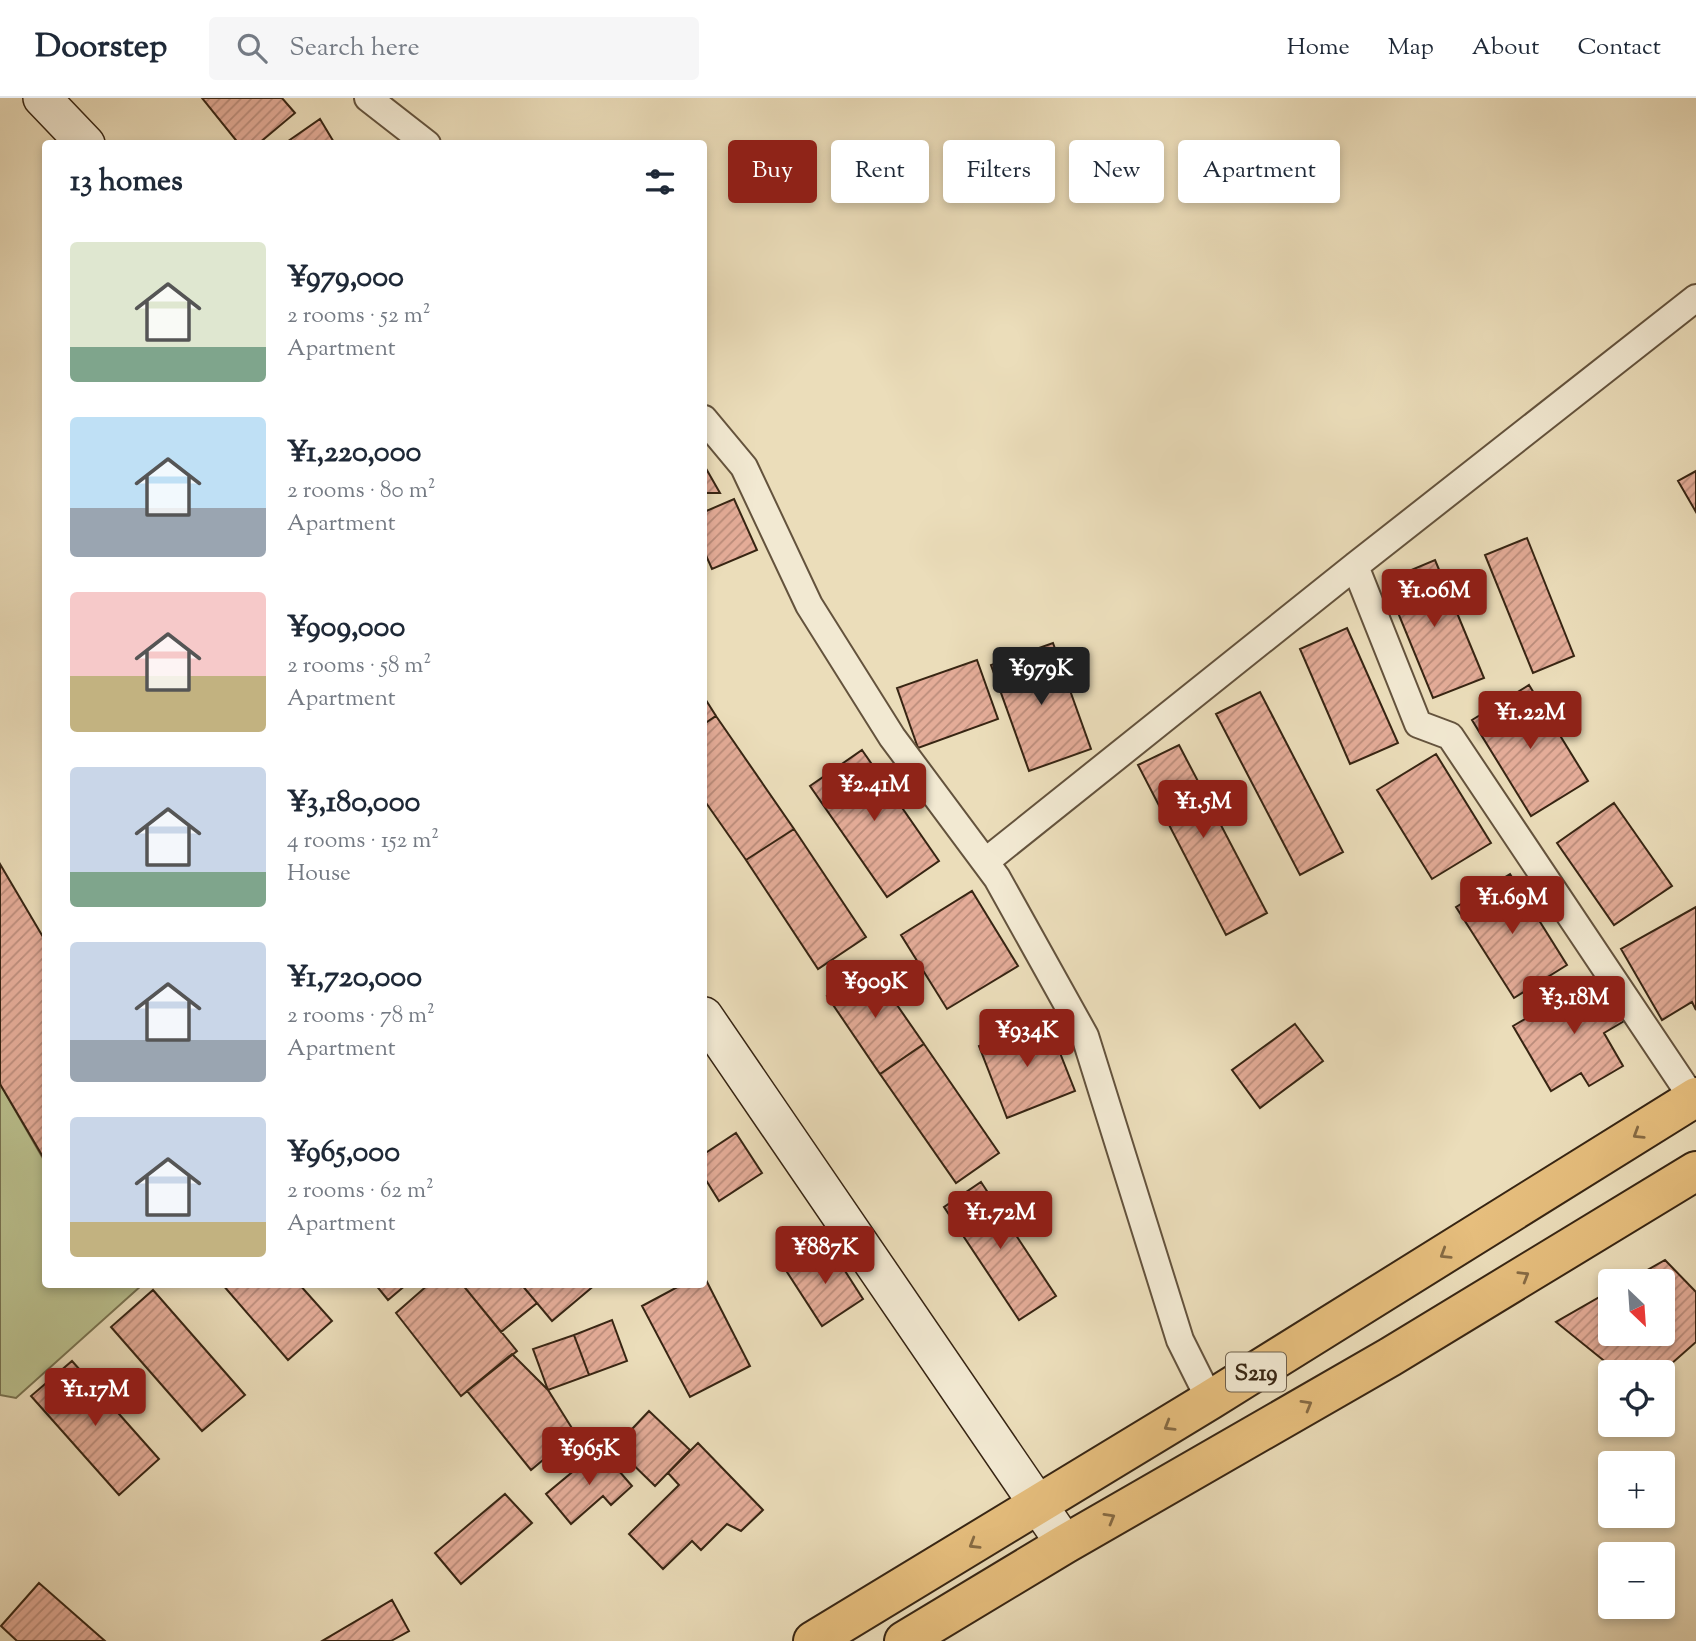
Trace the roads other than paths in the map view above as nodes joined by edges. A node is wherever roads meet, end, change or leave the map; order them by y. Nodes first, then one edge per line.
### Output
1 (42, 98) edge
2 (368, 98) edge
3 (82, 140) edge
4 (422, 140) edge
5 (1696, 298) edge
6 (707, 423) edge
7 (1355, 566) junction
8 (985, 862) junction
9 (707, 1020) edge
10 (1694, 1098) edge
11 (1696, 1171) edge
12 (1210, 1400) junction
13 (1038, 1506) junction
14 (1065, 1544) junction
15 (814, 1641) edge
16 (904, 1641) edge

1 - 3 street
2 - 4 street
5 - 7 street
6 - 8 street
7 - 8 street
7 - 10 street
8 - 12 street
9 - 13 street
10 -> 12 main road, S219
14 -> 11 main road, S219
12 -> 13 main road, S219
13 - 14 street
13 -> 15 main road, S219
14 - 16 main road, S219

